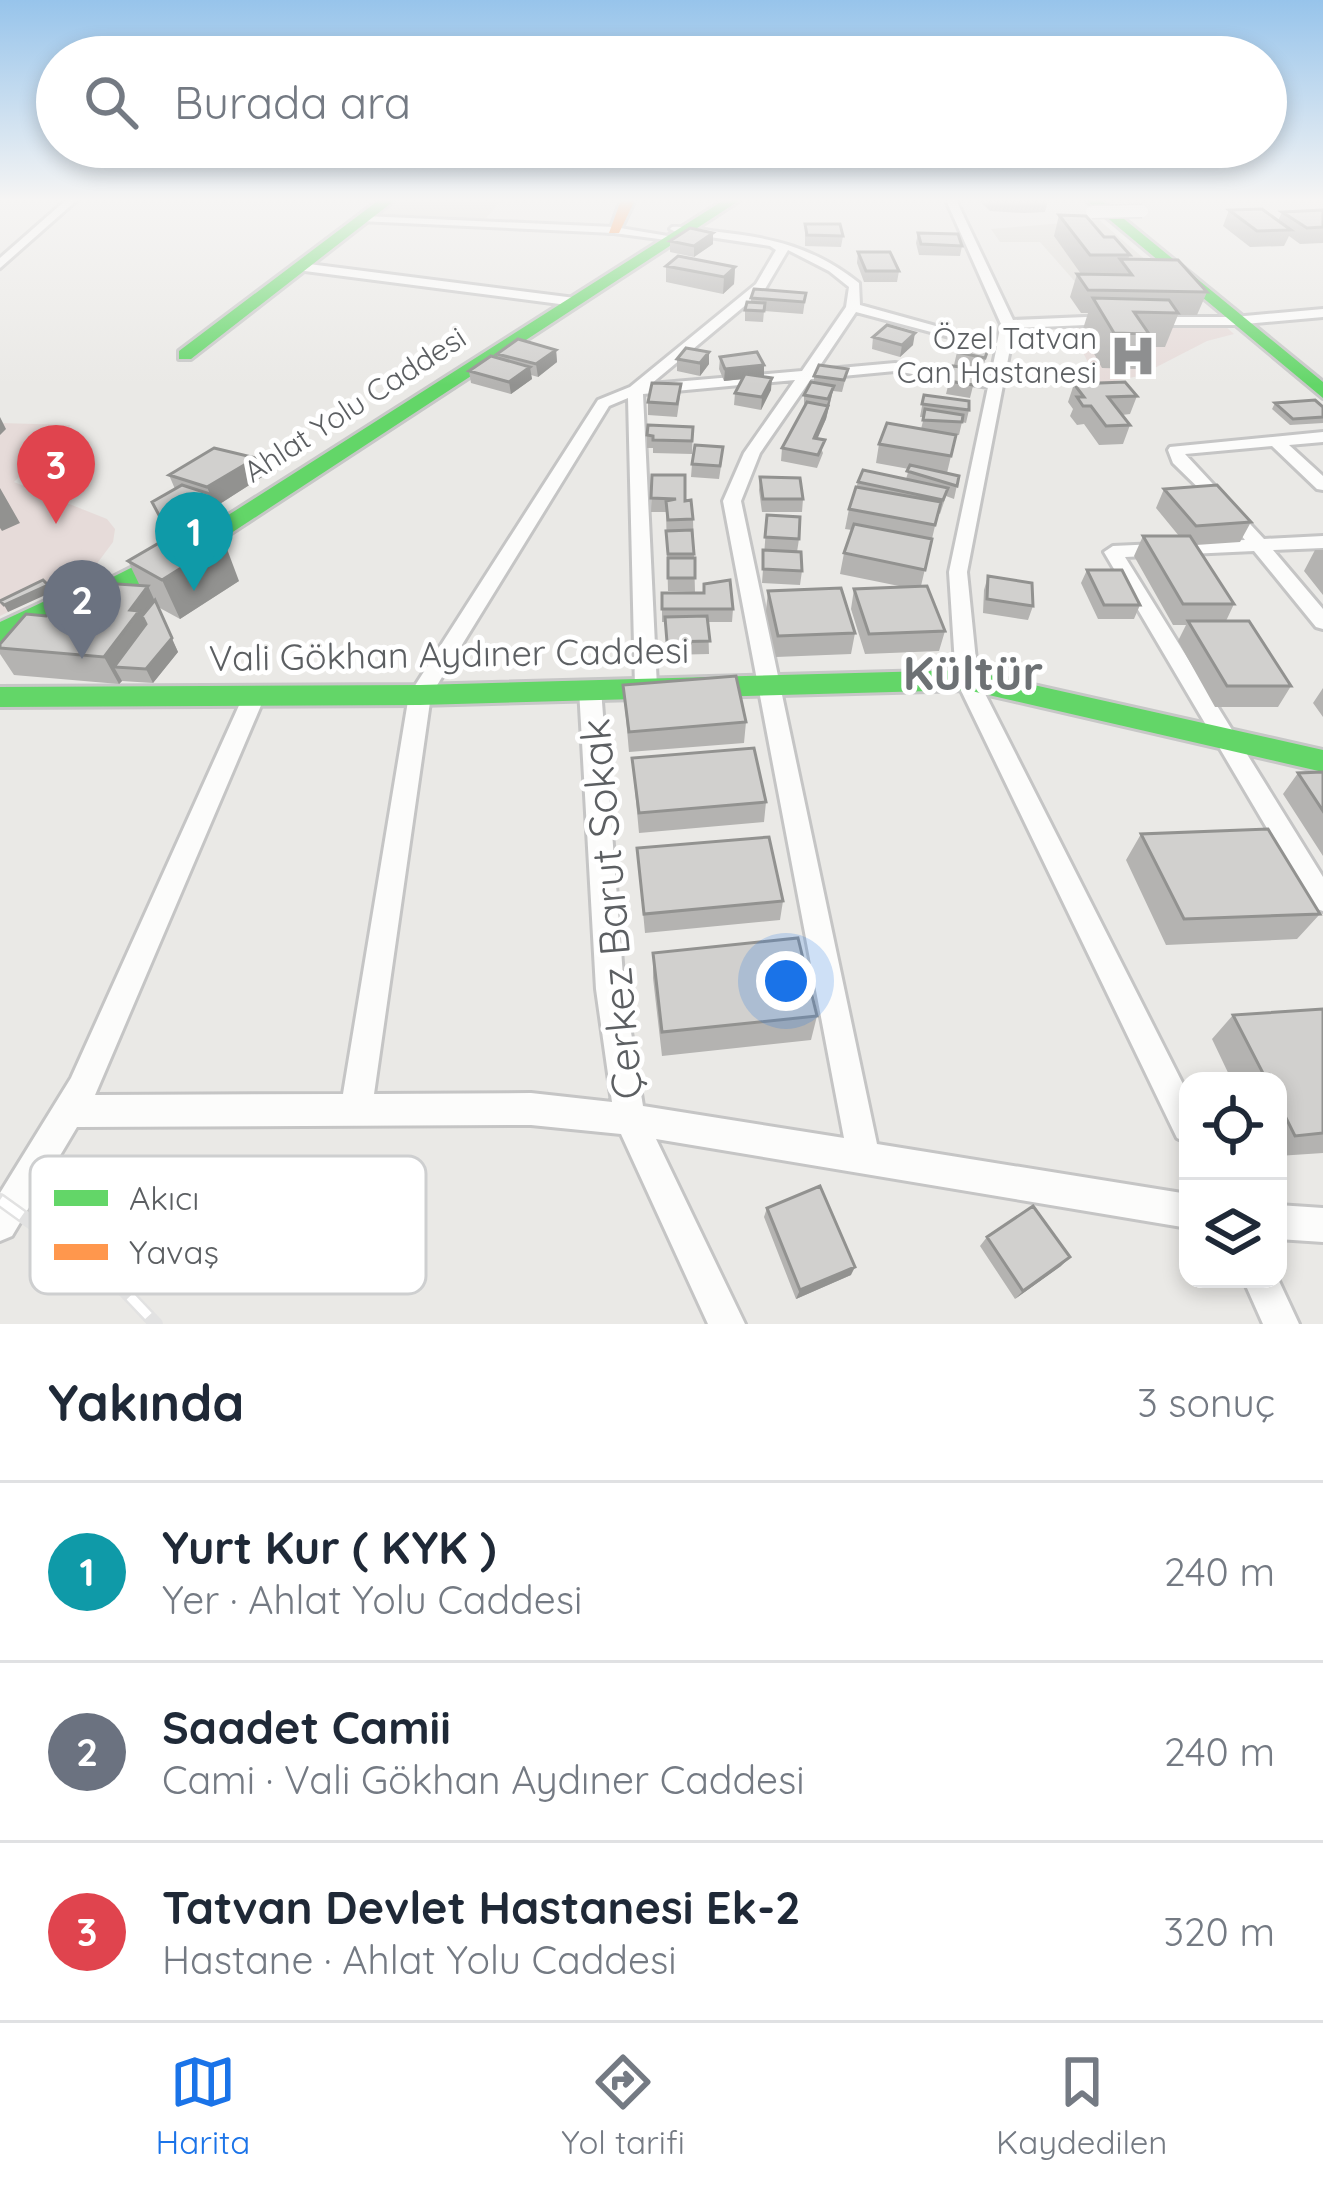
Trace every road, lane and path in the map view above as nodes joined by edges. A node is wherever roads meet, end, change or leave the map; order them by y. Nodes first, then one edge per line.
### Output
1 (308, 262) edge
2 (631, 262) edge
3 (775, 262) edge
4 (829, 262) edge
5 (979, 262) edge
6 (1161, 262) edge
7 (1196, 262) edge
8 (301, 267) junction
9 (569, 301) junction
10 (853, 308) junction
11 (1323, 313) edge
12 (1264, 320) junction
13 (1234, 321) junction
14 (1008, 324) junction
15 (1003, 347) junction
16 (185, 355) dead end
17 (1323, 366) edge
18 (807, 376) junction
19 (996, 384) junction
20 (635, 390) junction
21 (1323, 392) edge
22 (416, 399) junction
23 (1323, 437) edge
24 (1274, 440) junction
25 (1323, 485) edge
26 (1323, 542) edge
27 (1259, 546) junction
28 (1323, 622) edge
29 (0, 633) edge
30 (0, 644) edge
31 (967, 680) junction
32 (765, 682) junction
33 (646, 687) junction
34 (590, 689) junction
35 (421, 695) junction
36 (254, 696) junction
37 (0, 697) edge
38 (1220, 735) junction
39 (1323, 761) edge
40 (1323, 901) edge
41 (356, 1109) junction
42 (1179, 1109) edge
43 (69, 1111) junction
44 (630, 1119) junction
45 (42, 1156) edge
46 (864, 1158) junction
47 (30, 1175) edge
48 (1179, 1210) edge
49 (1287, 1223) edge
50 (0, 1224) edge
51 (1323, 1226) edge
52 (1264, 1288) edge
53 (727, 1324) edge
54 (1281, 1324) edge

1 - 8 main road
2 - 9 main road, Ahlat Yolu Caddesi
3 - 20 street
4 - 10 street
5 - 14 street
6 - 13 main road
7 - 12 main road
8 - 9 street
8 - 16 main road
9 - 22 main road, Ahlat Yolu Caddesi
10 - 15 street
10 - 18 street
11 - 12 street
12 - 13 street
12 - 17 main road
13 - 14 street
13 - 21 main road
14 - 15 street
15 - 19 street
18 - 19 street
18 - 20 street
18 - 32 street
19 - 31 street
20 - 33 street
20 - 35 street
22 - 29 main road, Ahlat Yolu Caddesi
22 - 30 main road, Ahlat Yolu Caddesi
23 - 24 street
24 - 25 street
24 - 27 street
26 - 27 street
27 - 28 street
27 - 38 street
31 - 32 main road, Vali Gökhan Aydıner Caddesi
31 - 38 main road, Vali Gökhan Aydıner Caddesi
31 - 42 street
32 - 33 main road, Vali Gökhan Aydıner Caddesi
32 - 46 street
33 - 34 main road, Vali Gökhan Aydıner Caddesi
34 - 35 main road, Vali Gökhan Aydıner Caddesi
34 - 44 street, Çerkez Barut Sokak
35 - 36 main road, Vali Gökhan Aydıner Caddesi
35 - 41 street
36 - 37 main road, Vali Gökhan Aydıner Caddesi
36 - 43 street
38 - 39 main road, Vali Gökhan Aydıner Caddesi
38 - 40 street
41 - 43 street
41 - 44 street
43 - 45 street
44 - 46 street
44 - 53 street, Çerkez Barut Sokak
46 - 48 street
47 - 50 street
49 - 51 street
52 - 54 street

